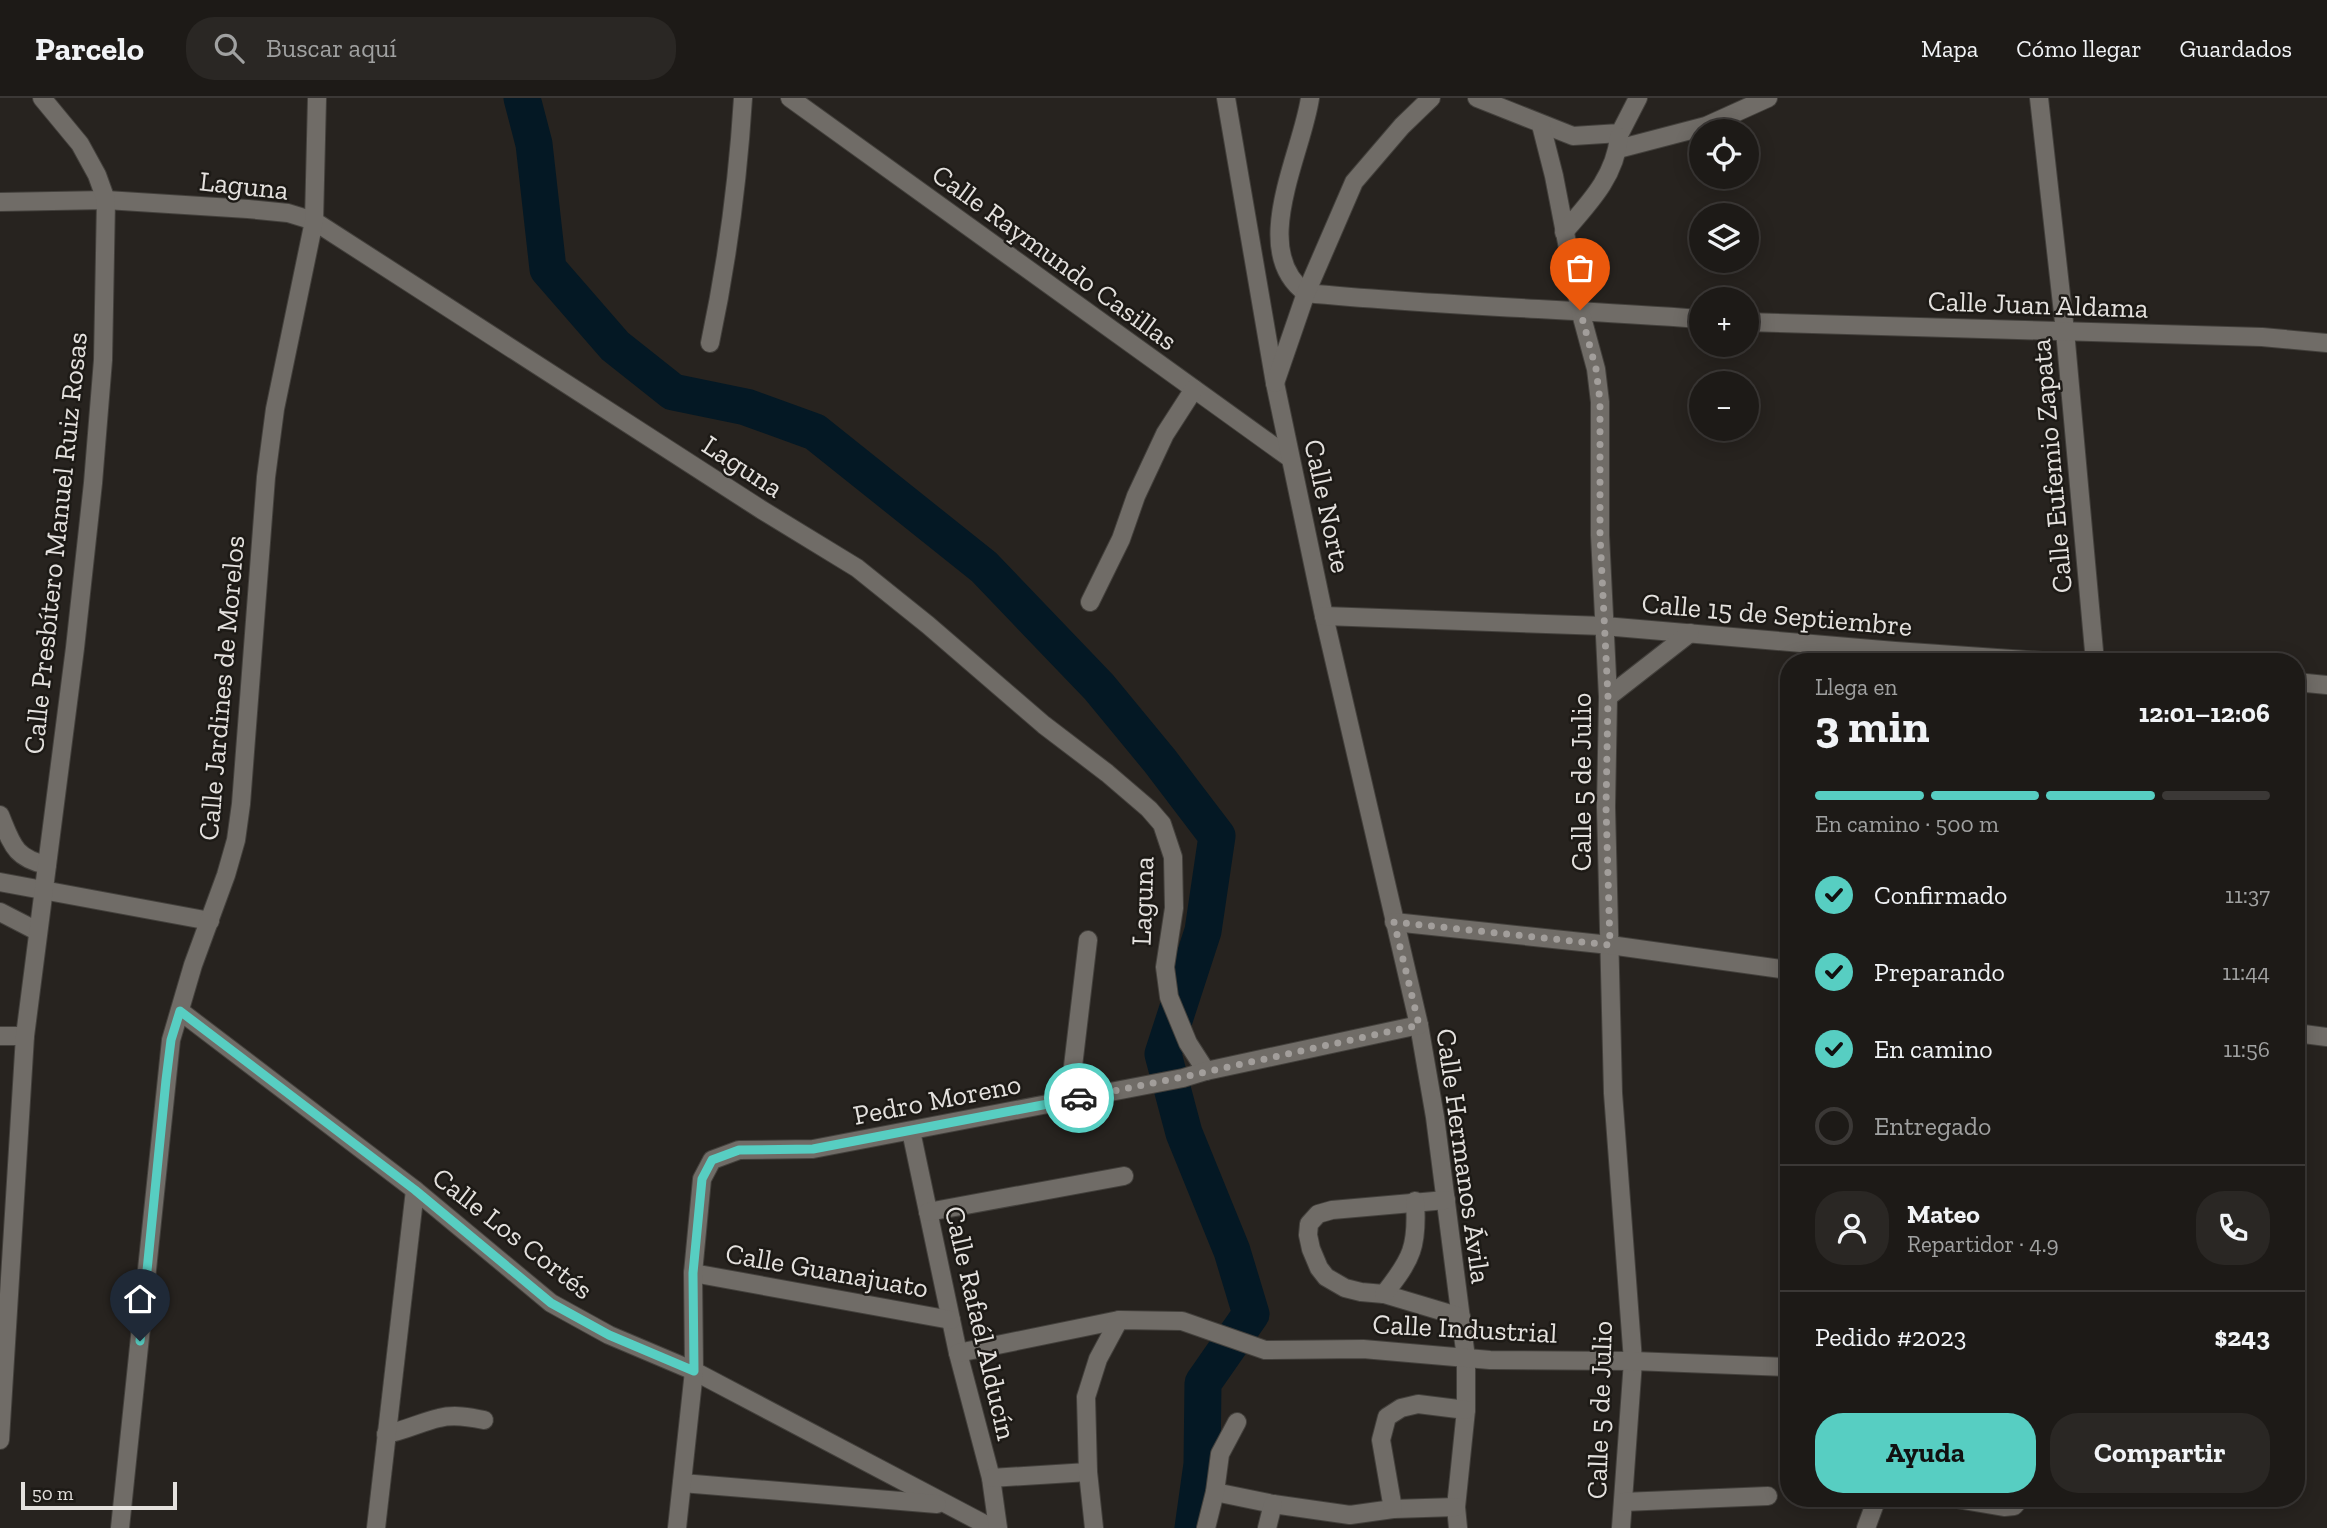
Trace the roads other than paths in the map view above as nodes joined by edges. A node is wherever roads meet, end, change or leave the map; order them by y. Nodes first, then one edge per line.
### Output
1 (42, 98) edge
2 (317, 98) edge
3 (743, 98) edge
4 (790, 98) edge
5 (1226, 98) edge
6 (1310, 98) edge
7 (1432, 98) edge
8 (1477, 98) edge
9 (1637, 98) edge
10 (1768, 98) edge
11 (2039, 98) edge
12 (1541, 125) junction
13 (1619, 141) junction
14 (106, 200) junction
15 (0, 202) edge
16 (314, 221) junction
17 (1564, 232) junction
18 (1306, 293) junction
19 (1580, 310) junction
20 (1689, 318) edge
21 (1759, 322) edge
22 (2065, 331) junction
23 (710, 343) dead end
24 (2327, 343) edge
25 (1275, 383) junction
26 (1194, 389) junction
27 (1290, 458) junction
28 (1090, 602) dead end
29 (1324, 616) junction
30 (1604, 626) junction
31 (1690, 633) junction
32 (1924, 653) edge
33 (2094, 653) edge
34 (2305, 683) edge
35 (2327, 685) edge
36 (1608, 697) junction
37 (0, 816) edge
38 (47, 865) junction
39 (0, 882) edge
40 (43, 890) junction
41 (0, 912) edge
42 (210, 921) junction
43 (1394, 922) junction
44 (37, 931) junction
45 (1088, 940) dead end
46 (1610, 945) junction
47 (1780, 969) edge
48 (180, 1011) junction
49 (1419, 1025) junction
50 (2305, 1034) edge
51 (0, 1036) edge
52 (25, 1037) junction
53 (2327, 1037) edge
54 (1206, 1071) junction
55 (1069, 1100) junction
56 (911, 1131) junction
57 (1124, 1176) dead end
58 (415, 1190) junction
59 (1446, 1200) junction
60 (1415, 1201) junction
61 (929, 1212) junction
62 (693, 1273) junction
63 (1384, 1294) junction
64 (1461, 1317) junction
65 (951, 1320) junction
66 (1119, 1320) junction
67 (958, 1353) junction
68 (1466, 1358) junction
69 (1633, 1361) junction
70 (1780, 1367) edge
71 (694, 1371) junction
72 (1466, 1410) junction
73 (484, 1420) dead end
74 (1237, 1422) dead end
75 (386, 1434) junction
76 (0, 1440) edge
77 (1088, 1472) junction
78 (991, 1478) junction
79 (682, 1483) junction
80 (1215, 1492) junction
81 (1768, 1496) dead end
82 (1623, 1502) junction
83 (1273, 1504) junction
84 (946, 1505) junction
85 (1456, 1507) junction
86 (1874, 1507) edge
87 (1393, 1509) junction
88 (1348, 1521) edge
89 (120, 1528) edge
90 (376, 1528) edge
91 (677, 1528) edge
92 (992, 1528) edge
93 (998, 1528) edge
94 (1094, 1528) edge
95 (1206, 1528) edge
96 (1267, 1528) edge
97 (1458, 1528) edge
98 (1621, 1528) edge
99 (1866, 1528) edge

1 - 14 street
2 - 16 street, Calle Jardines de Morelos
3 - 23 street
4 - 26 street, Calle Raymundo Casillas
5 - 25 street, Calle Norte
6 - 18 street
7 - 18 street
8 - 12 street
9 - 13 street
10 - 13 street
11 - 22 street, Calle Eufemio Zapata
12 - 13 street
12 - 17 street, Calle 5 de Julio
13 - 17 street
14 - 15 street, Laguna
14 - 16 street, Laguna
14 - 38 street, Calle Presbítero Manuel Ruiz Rosas
16 - 42 street, Calle Jardines de Morelos
16 - 54 street, Laguna
17 - 19 street, Calle 5 de Julio
18 - 19 street
18 - 25 street
19 - 20 street
19 - 30 street, Calle 5 de Julio
21 - 22 street, Calle Juan Aldama
22 - 24 street, Calle Juan Aldama
22 - 33 street, Calle Eufemio Zapata
25 - 27 street, Calle Norte
26 - 27 street, Calle Raymundo Casillas
26 - 28 street
27 - 29 street, Calle Norte
29 - 30 street, Calle 15 de Septiembre
29 - 43 street, Calle Norte
30 - 31 street, Calle 15 de Septiembre
30 - 36 street, Calle 5 de Julio
31 - 32 street, Calle 15 de Septiembre
31 - 36 street
34 - 35 street
36 - 46 street, Calle 5 de Julio
37 - 38 street
38 - 40 street, Calle Presbítero Manuel Ruiz Rosas
39 - 40 street
40 - 42 street
40 - 44 street, Calle Presbítero Manuel Ruiz Rosas
41 - 44 street
42 - 48 street, Calle Jardines de Morelos
43 - 46 street
43 - 49 street, Calle Hermanos Ávila
44 - 52 street, Calle Presbítero Manuel Ruiz Rosas
45 - 55 street
46 - 47 street
46 - 69 street, Calle 5 de Julio
48 - 58 street, Calle Los Cortés
48 - 89 street, Calle Jardines de Morelos
49 - 54 street, Pedro Moreno
49 - 59 street, Calle Hermanos Ávila
50 - 53 street
51 - 52 street
52 - 76 street, Calle Presbítero Manuel Ruiz Rosas
54 - 55 street, Pedro Moreno
55 - 56 street, Pedro Moreno
56 - 61 street, Calle Rafaél Alducín
56 - 62 street, Pedro Moreno
57 - 61 street
58 - 71 street, Calle Los Cortés
58 - 75 street
59 - 60 street
59 - 64 street, Calle Hermanos Ávila
60 - 63 street
60 - 63 street
61 - 65 street, Calle Rafaél Alducín
62 - 65 street, Calle Guanajuato
62 - 71 street
63 - 64 street
64 - 68 street, Calle Hermanos Ávila
65 - 67 street, Calle Rafaél Alducín
66 - 67 street
66 - 68 street, Calle Industrial
66 - 77 street
67 - 78 street, Calle Rafaél Alducín
68 - 69 street, Calle Industrial
68 - 72 street, Calle Hermanos Ávila
69 - 70 street, Calle Industrial
69 - 82 street, Calle 5 de Julio
71 - 79 street
71 - 84 street, Calle Los Cortés
72 - 85 street, Calle Hermanos Ávila
72 - 87 street
73 - 75 street
74 - 80 street
75 - 90 street
77 - 78 street
77 - 94 street
78 - 93 street, Calle Rafaél Alducín
79 - 84 street
79 - 91 street
80 - 83 street
80 - 95 street
81 - 82 street
82 - 98 street, Calle 5 de Julio
83 - 88 street
83 - 96 street
84 - 92 street, Calle Los Cortés
85 - 87 street
85 - 97 street, Calle Hermanos Ávila
86 - 99 street
87 - 88 street

